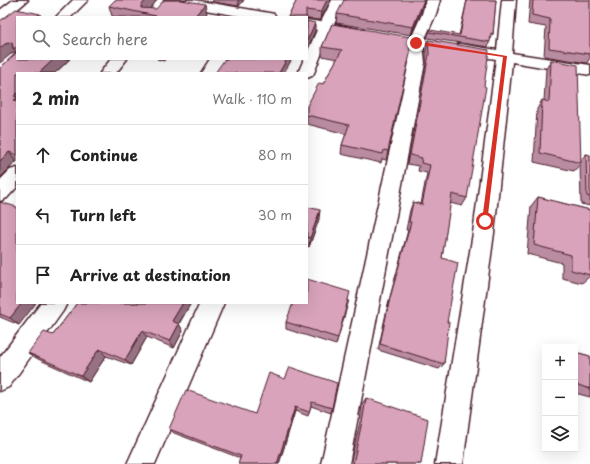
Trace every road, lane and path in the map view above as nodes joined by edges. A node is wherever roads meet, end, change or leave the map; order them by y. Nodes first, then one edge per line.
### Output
1 (21, 0) edge
2 (81, 0) edge
3 (258, 0) edge
4 (339, 0) edge
5 (433, 0) edge
6 (509, 0) edge
7 (166, 2) edge
8 (247, 15) edge
9 (63, 16) edge
10 (258, 16) edge
11 (0, 17) edge
12 (308, 24) edge
13 (325, 28) junction
14 (370, 35) edge
15 (446, 47) edge
16 (505, 56) junction
17 (118, 60) edge
18 (217, 60) edge
19 (590, 70) edge
20 (109, 72) edge
21 (210, 72) edge
22 (306, 72) edge
23 (16, 176) edge
24 (0, 193) edge
25 (54, 304) edge
26 (212, 304) edge
27 (0, 378) edge
28 (141, 464) edge
29 (335, 464) edge
30 (449, 464) edge

1 - 11 street
2 - 9 street
3 - 8 street
4 - 13 street
5 - 29 street
6 - 16 street
7 - 8 street
8 - 10 street
12 - 13 street
13 - 14 street
13 - 22 street
15 - 16 street
16 - 19 street
16 - 30 street
17 - 20 street
18 - 21 street
23 - 24 street
25 - 27 street
26 - 28 street

